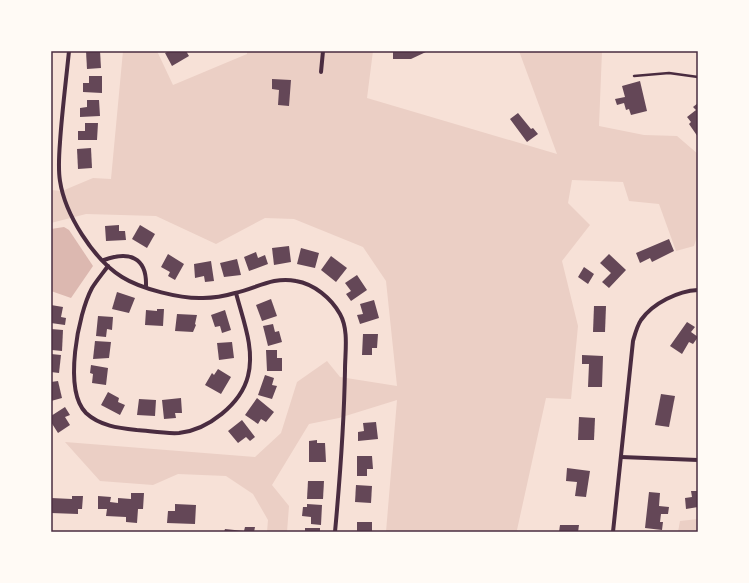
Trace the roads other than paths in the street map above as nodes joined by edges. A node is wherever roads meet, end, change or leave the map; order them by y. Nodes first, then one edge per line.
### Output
1 (69, 51) edge
2 (323, 51) edge
3 (321, 72) dead end
4 (634, 76) dead end
5 (698, 77) edge
6 (104, 260) junction
7 (108, 266) junction
8 (146, 286) junction
9 (698, 290) edge
10 (236, 293) junction
11 (621, 458) junction
12 (698, 460) edge
13 (335, 532) edge
14 (613, 532) edge

1 - 6 street
2 - 3 street
4 - 5 lane
6 - 7 street
6 - 8 street
7 - 8 street
7 - 10 street
8 - 10 street
9 - 11 street
10 - 13 street
11 - 12 street
11 - 14 street

